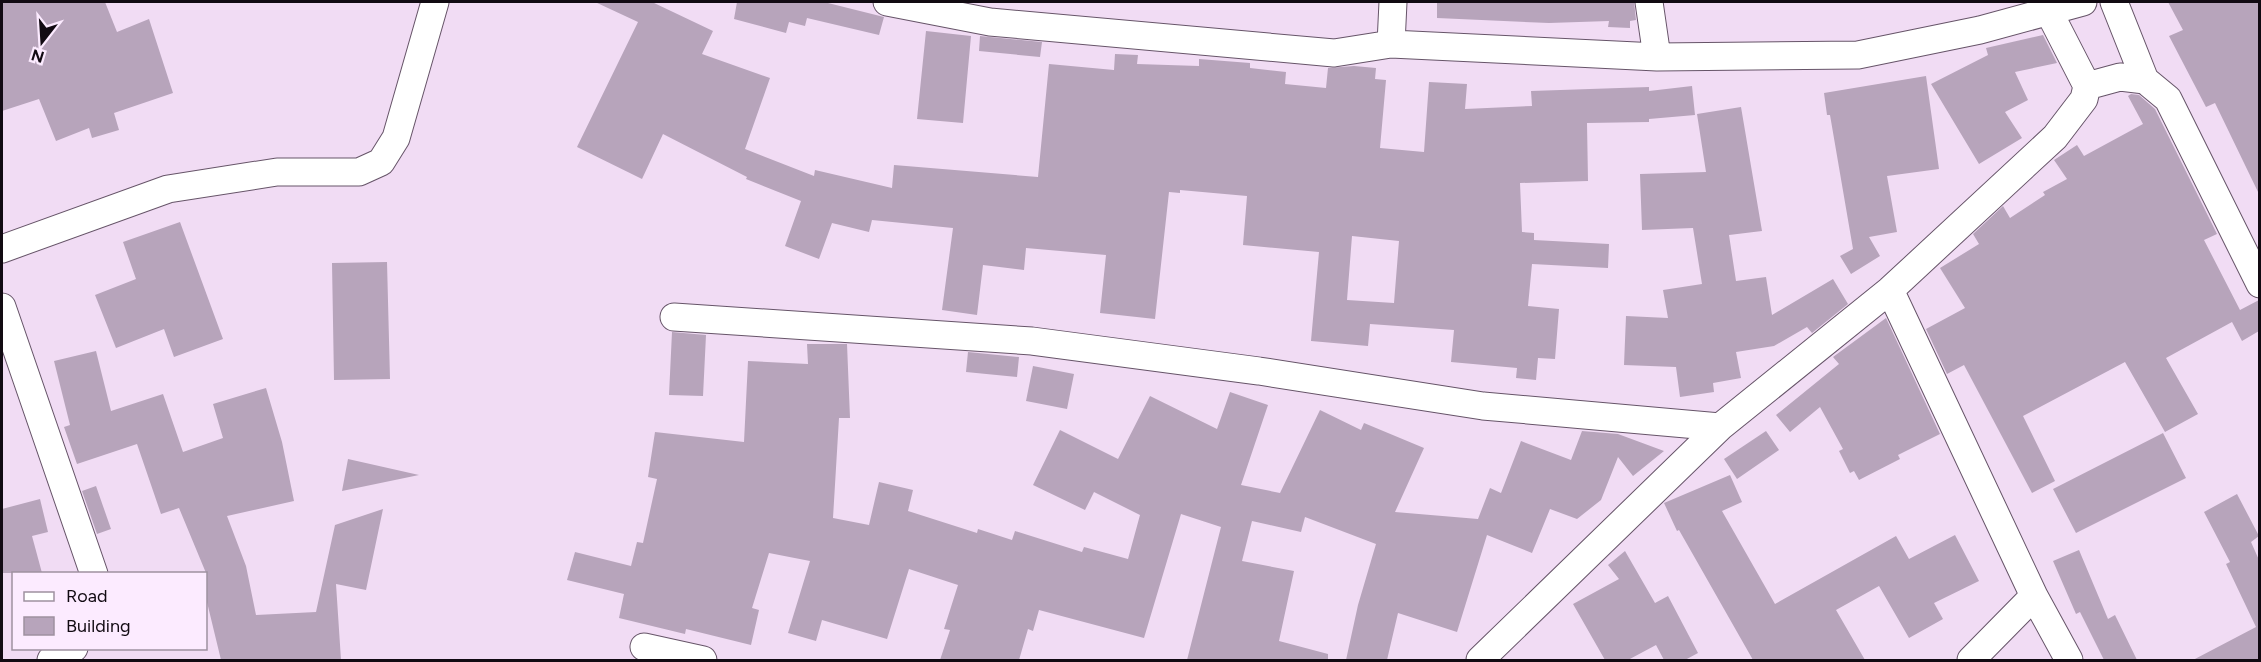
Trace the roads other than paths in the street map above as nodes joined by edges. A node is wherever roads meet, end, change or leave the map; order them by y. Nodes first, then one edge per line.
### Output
1 (435, 2) edge
2 (887, 2) edge
3 (1393, 2) edge
4 (1649, 2) edge
5 (2084, 2) edge
6 (2114, 2) edge
7 (2049, 12) junction
8 (1392, 44) junction
9 (1658, 57) junction
10 (2145, 80) junction
11 (2087, 86) junction
12 (2, 249) edge
13 (2259, 284) edge
14 (1890, 290) junction
15 (2, 307) edge
16 (674, 317) dead end
17 (1720, 427) junction
18 (94, 572) edge
19 (2034, 596) junction
20 (644, 647) dead end
21 (70, 650) edge
22 (51, 660) edge
23 (703, 660) edge
24 (1480, 660) edge
25 (1971, 660) edge
26 (2069, 660) edge

1 - 12 street
2 - 8 street
3 - 8 street
4 - 9 street
5 - 7 street
6 - 10 street
7 - 9 street
7 - 11 street
8 - 9 street
10 - 11 street
10 - 13 street
11 - 14 street
14 - 17 street
14 - 19 street
15 - 18 street
16 - 17 street
17 - 24 street
19 - 25 street
19 - 26 street
20 - 23 street
21 - 22 street

